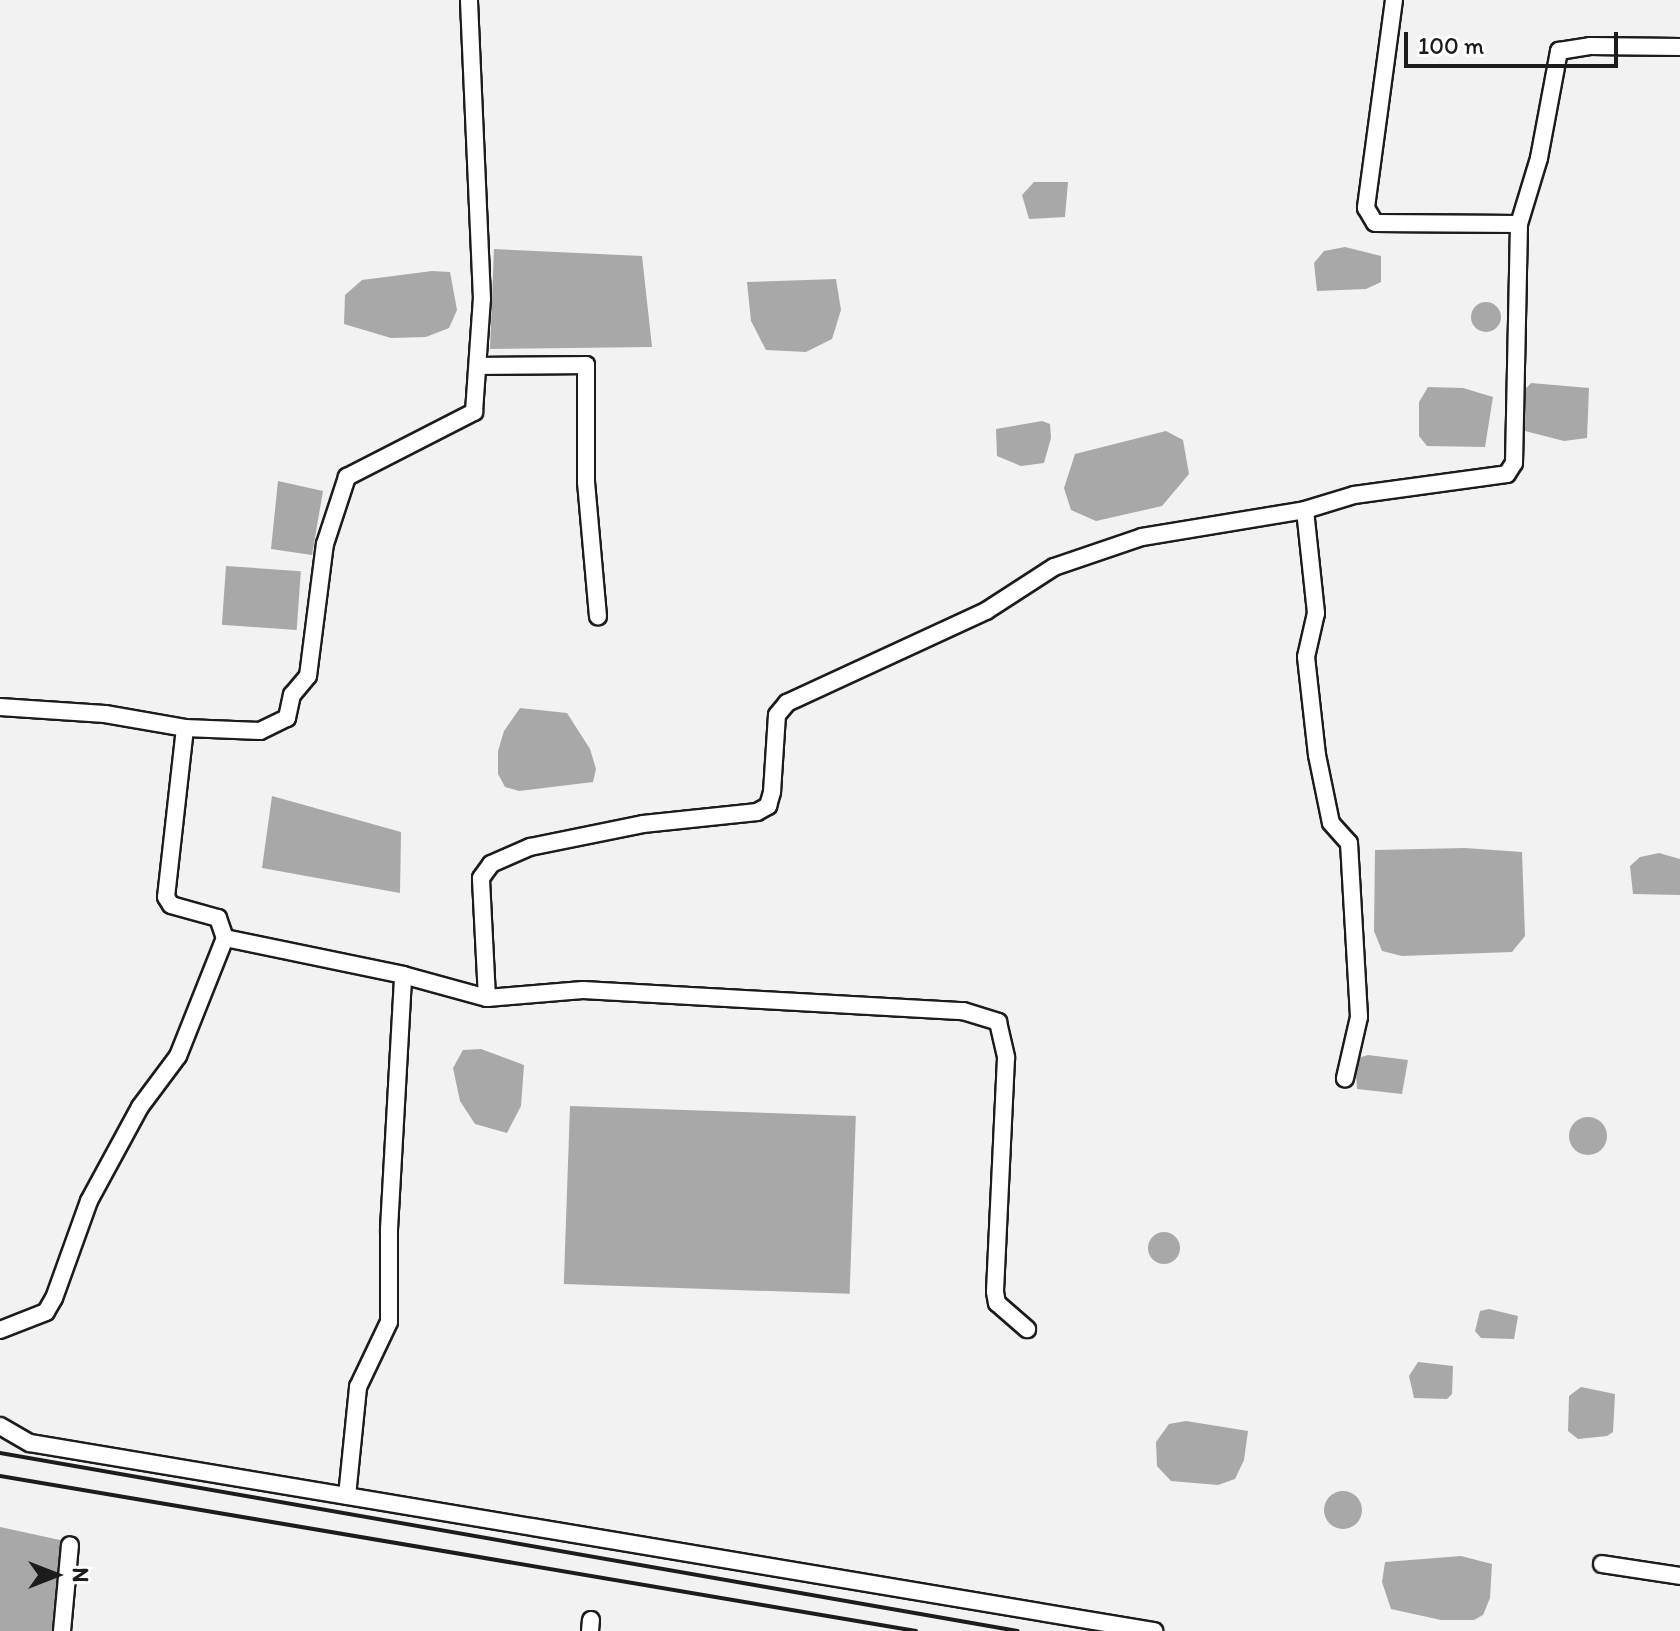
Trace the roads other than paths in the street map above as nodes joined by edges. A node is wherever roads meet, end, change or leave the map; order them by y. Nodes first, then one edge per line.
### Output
1 (469, 0) edge
2 (1394, 0) edge
3 (1680, 47) edge
4 (1519, 224) junction
5 (480, 366) junction
6 (1305, 510) junction
7 (598, 616) dead end
8 (0, 707) edge
9 (185, 728) junction
10 (225, 938) junction
11 (403, 975) junction
12 (487, 998) junction
13 (1345, 1078) dead end
14 (1027, 1329) dead end
15 (0, 1330) edge
16 (0, 1426) edge
17 (347, 1496) junction
18 (70, 1545) dead end
19 (1602, 1564) dead end
20 (1680, 1576) edge
21 (62, 1631) edge
22 (1154, 1631) edge

1 - 5 street
2 - 4 street
3 - 4 street
4 - 6 street
5 - 7 street
5 - 9 street
6 - 12 street
6 - 13 street
8 - 9 street
9 - 10 street
10 - 11 street
10 - 15 street
11 - 12 street
11 - 17 street
12 - 14 street
16 - 17 street
17 - 22 street
18 - 21 street
19 - 20 street

